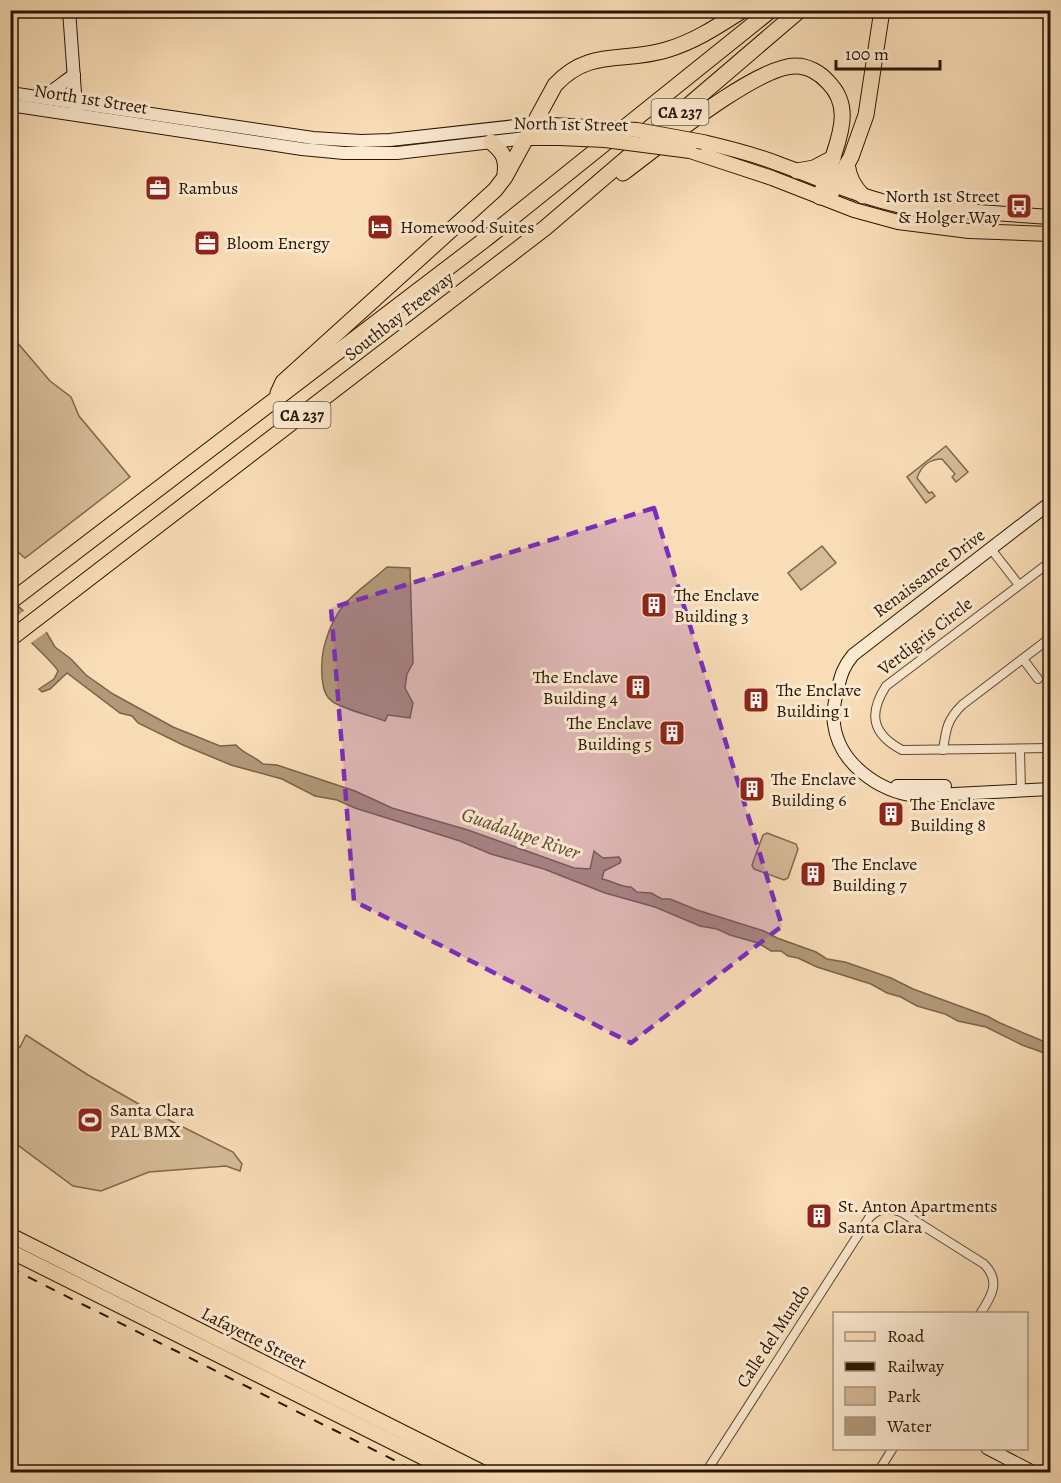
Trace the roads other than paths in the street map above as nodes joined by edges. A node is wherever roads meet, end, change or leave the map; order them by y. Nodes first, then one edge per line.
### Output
1 (69, 10) edge
2 (743, 10) edge
3 (771, 10) edge
4 (800, 10) edge
5 (882, 10) edge
6 (75, 75) junction
7 (10, 93) edge
8 (42, 97) junction
9 (10, 105) edge
10 (76, 108) junction
11 (534, 124) junction
12 (526, 138) junction
13 (490, 142) junction
14 (840, 161) junction
15 (797, 171) junction
16 (505, 177) junction
17 (827, 191) junction
18 (863, 196) junction
19 (1050, 217) edge
20 (545, 228) junction
21 (1050, 234) edge
22 (274, 401) junction
23 (1050, 503) edge
24 (1050, 513) edge
25 (993, 552) junction
26 (1050, 562) edge
27 (1019, 585) junction
28 (10, 603) edge
29 (1050, 638) edge
30 (10, 639) edge
31 (1023, 658) junction
32 (1038, 679) dead end
33 (1050, 748) edge
34 (943, 750) junction
35 (1020, 750) junction
36 (1050, 782) edge
37 (1021, 787) junction
38 (1050, 789) edge
39 (10, 1235) edge
40 (10, 1251) edge
41 (981, 1312) edge
42 (892, 1450) edge
43 (989, 1450) edge
44 (452, 1473) edge
45 (482, 1473) edge
46 (706, 1473) edge
47 (878, 1473) edge
48 (1033, 1473) edge

1 - 6 main road
2 - 11 highway
3 - 22 highway, Southbay Freeway / CA 237
4 - 20 highway, Southbay Freeway / CA 237
5 - 14 highway
6 - 8 main road
6 - 10 main road
7 - 8 main road, North 1st Street
8 - 10 main road, North 1st Street
9 - 10 main road, North 1st Street
10 - 11 main road, North 1st Street
10 - 13 main road, North 1st Street
11 - 12 highway
11 - 15 main road, North 1st Street, bridge
12 - 13 main road, North 1st Street
12 - 16 highway
12 - 17 main road, North 1st Street, bridge
13 - 16 highway
14 - 15 highway
14 - 17 highway
14 - 18 highway
14 - 20 highway
15 - 17 main road, North 1st Street
16 - 22 highway
17 - 18 main road, North 1st Street
17 - 21 main road, North 1st Street
18 - 19 main road, North 1st Street
20 - 30 highway, Southbay Freeway / CA 237
22 - 28 highway, Southbay Freeway / CA 237
23 - 25 main road, Renaissance Drive
24 - 25 main road, Renaissance Drive
25 - 27 street
25 - 37 main road, Renaissance Drive
26 - 27 street, Verdigris Circle
27 - 34 street, Verdigris Circle
29 - 31 street
31 - 32 street
31 - 34 street
33 - 35 street, Verdigris Circle
34 - 35 street, Verdigris Circle
35 - 37 street
36 - 37 main road, Renaissance Drive
37 - 38 main road, Renaissance Drive
39 - 45 main road, Lafayette Street
40 - 44 main road, Lafayette Street
41 - 46 street, Calle del Mundo
42 - 47 street
43 - 48 main road

